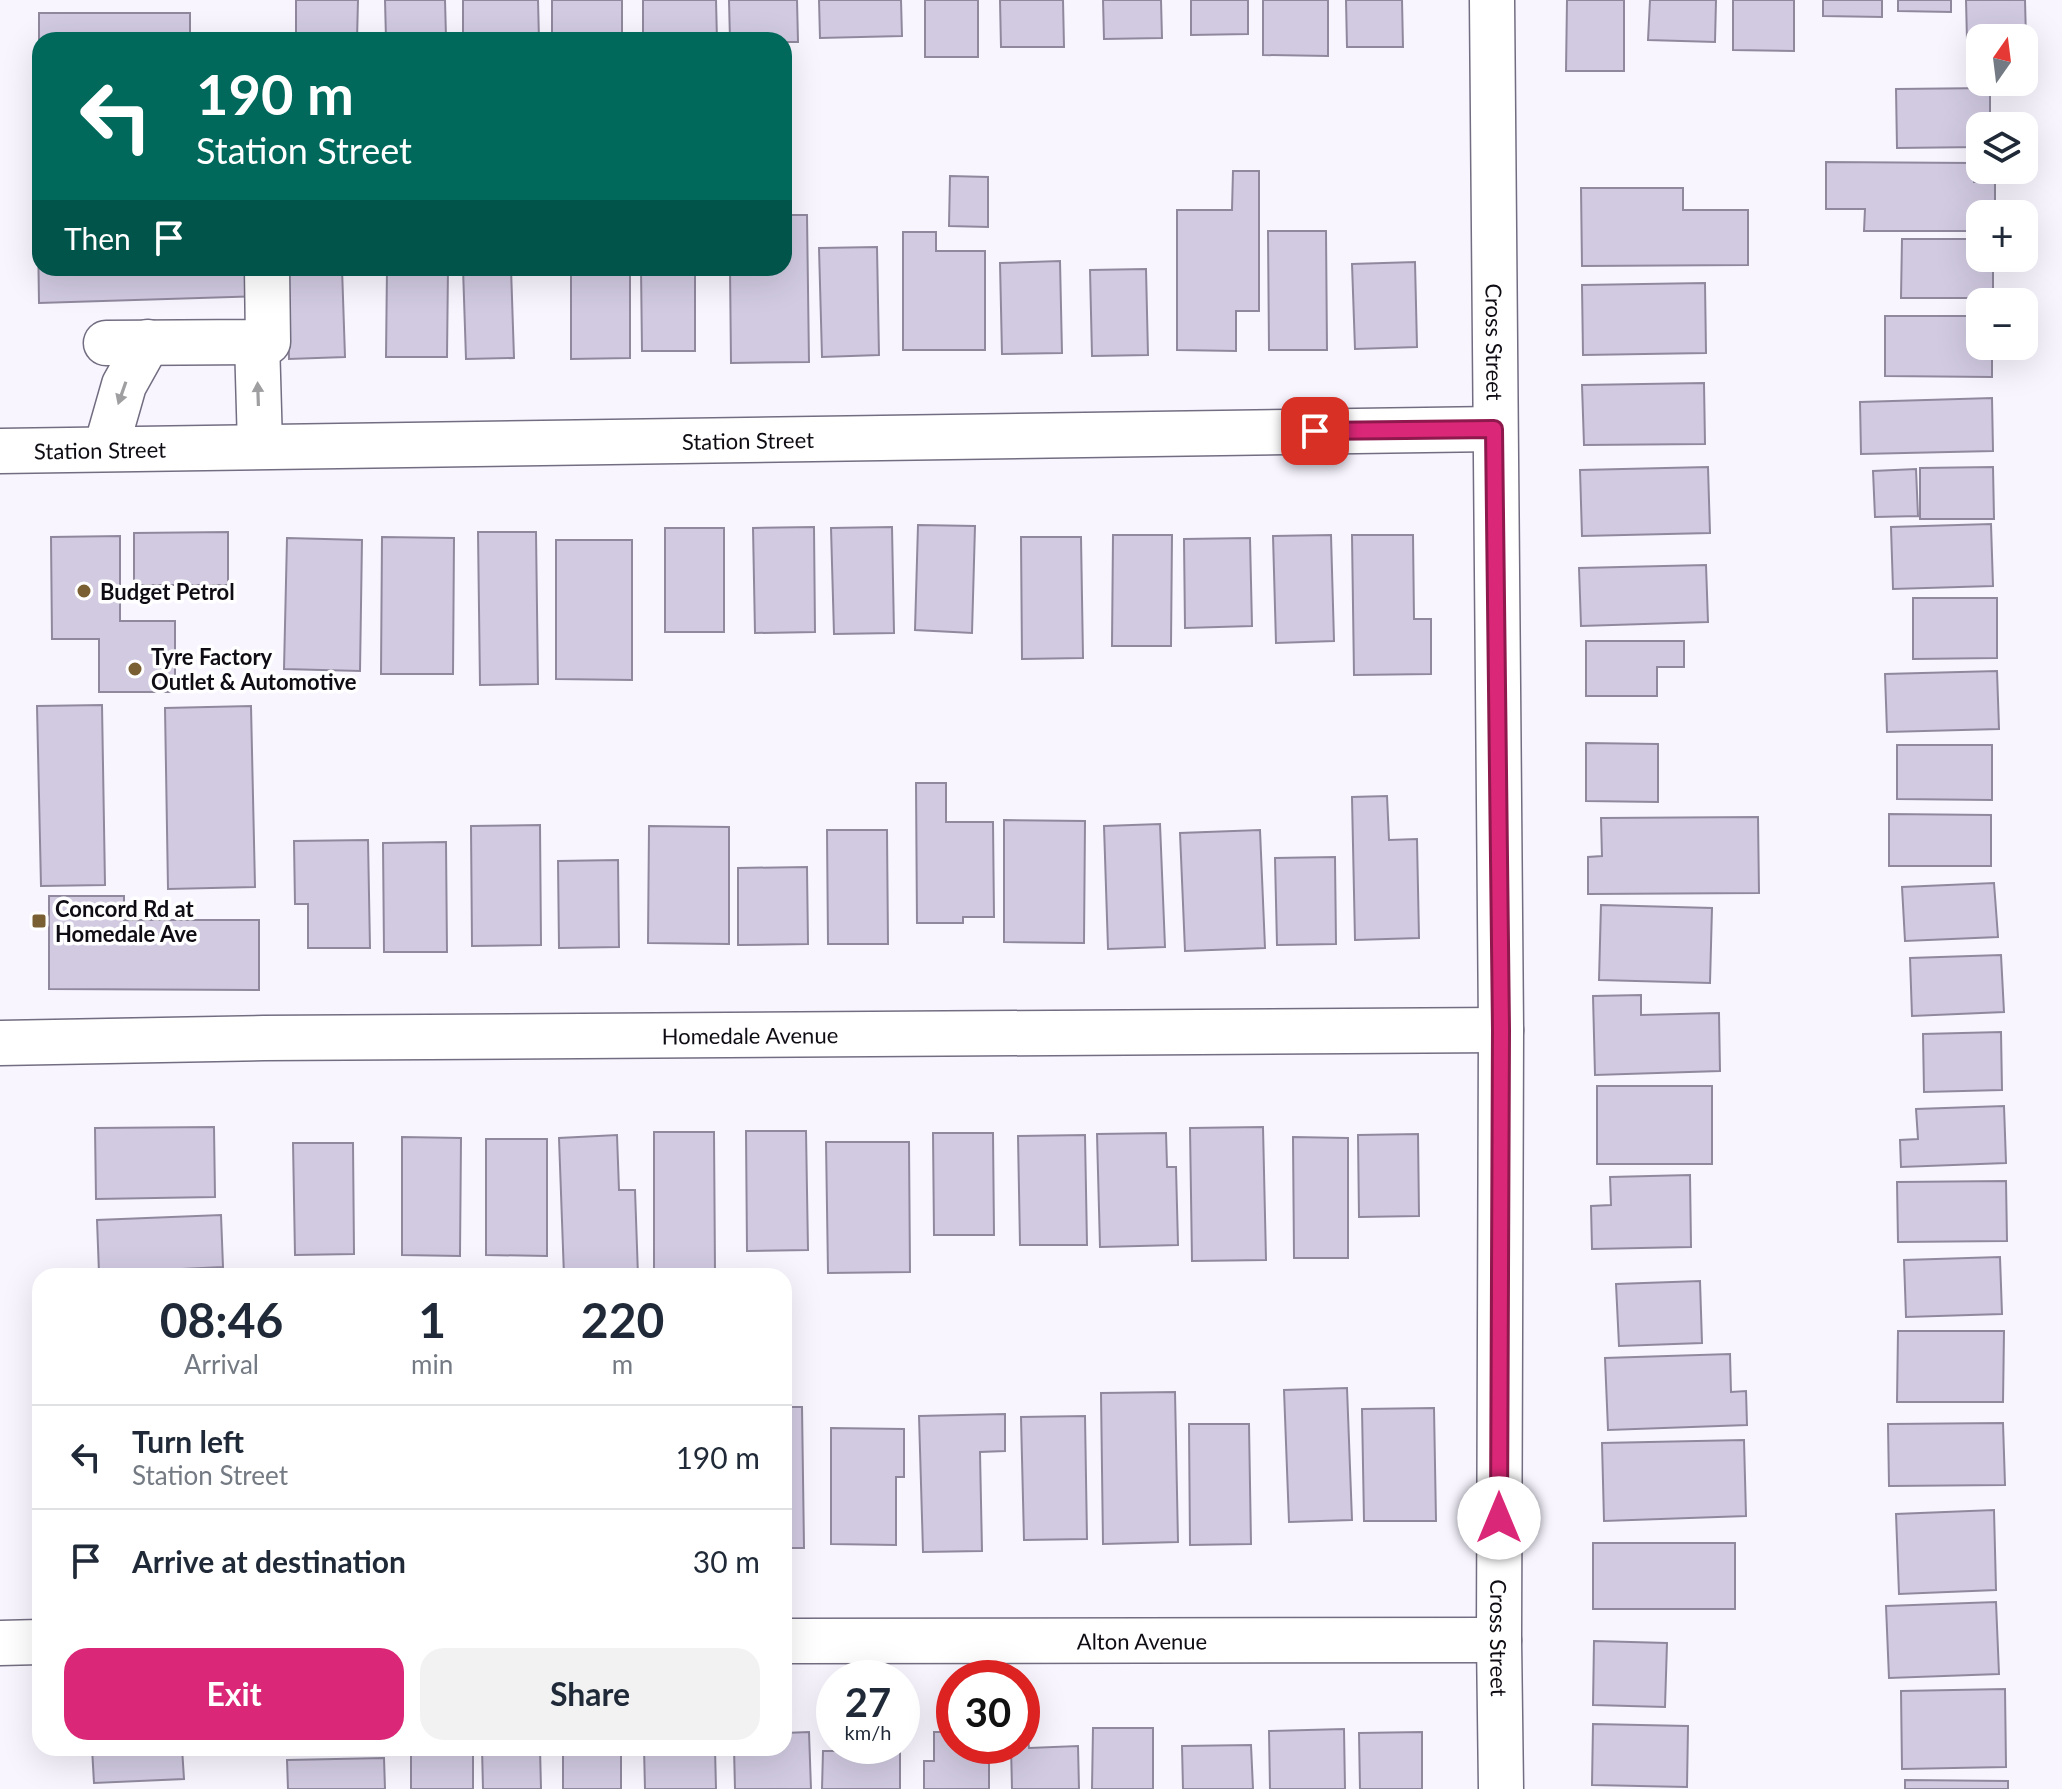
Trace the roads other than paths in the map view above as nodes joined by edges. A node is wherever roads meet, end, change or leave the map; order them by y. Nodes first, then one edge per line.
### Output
1 (1492, 0) edge
2 (267, 276) edge
3 (257, 341) junction
4 (1494, 429) junction
5 (260, 446) junction
6 (106, 448) junction
7 (0, 451) edge
8 (1501, 1030) junction
9 (0, 1043) edge
10 (1499, 1640) junction
11 (792, 1641) edge
12 (32, 1642) edge
13 (0, 1643) edge
14 (1501, 1789) edge

1 - 4 street, Cross Street
2 - 3 street
5 -> 3 street
3 -> 6 street
4 - 5 street, Station Street
4 - 8 street, Cross Street
5 - 6 street, Station Street
6 - 7 street, Station Street
8 - 9 street, Homedale Avenue
8 - 10 street, Cross Street
10 - 11 street, Alton Avenue
10 - 14 street, Cross Street
12 - 13 street

